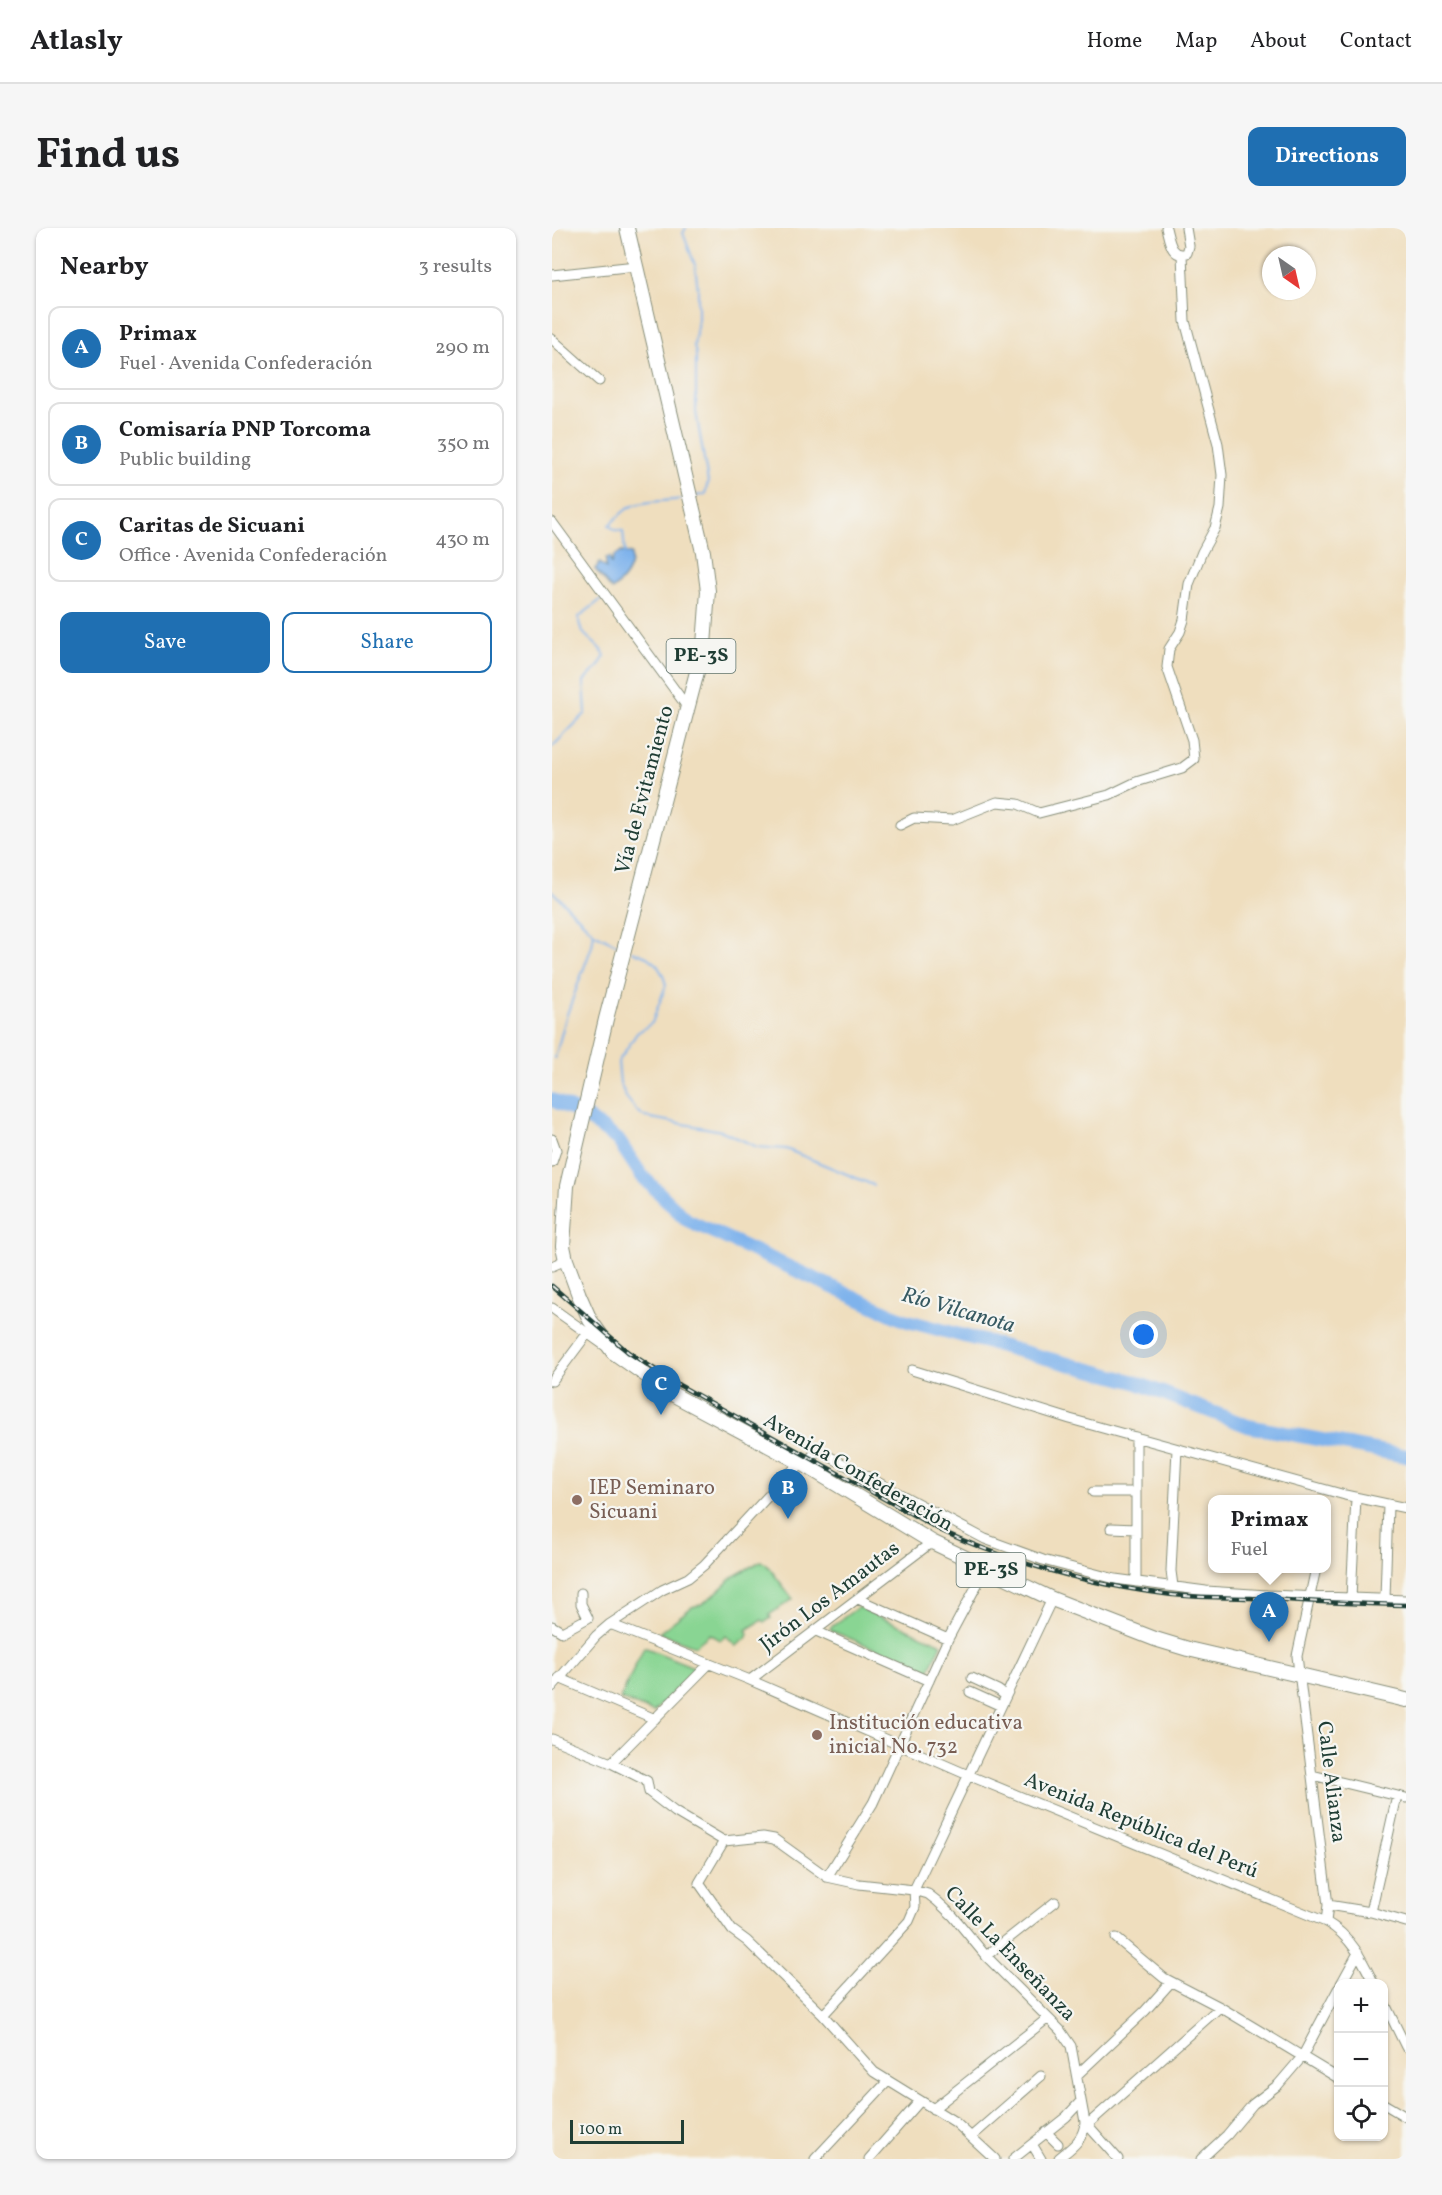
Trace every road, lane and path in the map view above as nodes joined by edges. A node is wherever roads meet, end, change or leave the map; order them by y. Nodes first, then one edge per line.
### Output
1 (627, 228) edge
2 (1166, 228) edge
3 (1186, 228) edge
4 (1182, 255) junction
5 (636, 266) junction
6 (552, 275) edge
7 (552, 339) edge
8 (599, 381) dead end
9 (552, 522) edge
10 (688, 708) junction
11 (900, 825) dead end
12 (552, 1140) edge
13 (552, 1162) edge
14 (566, 1260) junction
15 (552, 1266) edge
16 (552, 1308) edge
17 (591, 1329) junction
18 (613, 1352) joint
19 (912, 1370) dead end
20 (552, 1381) edge
21 (1136, 1437) junction
22 (1177, 1449) junction
23 (805, 1465) junction
24 (1093, 1492) dead end
25 (1136, 1492) junction
26 (1324, 1494) edge
27 (1356, 1498) junction
28 (1388, 1505) junction
29 (1406, 1508) edge
30 (1111, 1528) dead end
31 (1136, 1529) junction
32 (932, 1542) junction
33 (986, 1568) junction
34 (1315, 1573) edge
35 (1136, 1582) junction
36 (1173, 1586) junction
37 (581, 1593) dead end
38 (1311, 1596) junction
39 (1351, 1598) junction
40 (858, 1599) junction
41 (1052, 1599) junction
42 (1384, 1599) junction
43 (1406, 1600) edge
44 (610, 1624) junction
45 (552, 1626) edge
46 (816, 1631) junction
47 (948, 1639) junction
48 (708, 1665) junction
49 (1299, 1675) junction
50 (559, 1678) junction
51 (972, 1678) dead end
52 (750, 1680) junction
53 (929, 1681) junction
54 (552, 1687) edge
55 (970, 1692) dead end
56 (1006, 1696) junction
57 (1406, 1700) edge
58 (1001, 1706) junction
59 (655, 1719) junction
60 (552, 1739) edge
61 (901, 1744) junction
62 (611, 1763) junction
63 (968, 1775) junction
64 (1312, 1775) junction
65 (1402, 1797) edge
66 (724, 1840) junction
67 (827, 1877) junction
68 (914, 1890) junction
69 (1056, 1902) dead end
70 (1328, 1905) junction
71 (1371, 1912) junction
72 (1326, 1922) junction
73 (1406, 1922) edge
74 (1116, 1938) dead end
75 (1358, 1953) junction
76 (986, 1956) junction
77 (1343, 1979) edge
78 (1372, 1979) edge
79 (1171, 1982) junction
80 (1334, 1997) edge
81 (1220, 2007) junction
82 (1388, 2012) edge
83 (823, 2015) junction
84 (1048, 2018) junction
85 (1406, 2048) edge
86 (1302, 2057) junction
87 (1077, 2075) junction
88 (1041, 2076) dead end
89 (1334, 2076) edge
90 (888, 2081) junction
91 (920, 2101) junction
92 (1081, 2101) junction
93 (1388, 2107) edge
94 (933, 2109) junction
95 (1406, 2117) edge
96 (1086, 2124) junction
97 (1046, 2132) junction
98 (971, 2137) junction
99 (1058, 2144) dead end
100 (1032, 2145) junction
101 (1059, 2158) edge
102 (815, 2159) edge
103 (869, 2159) edge
104 (995, 2159) edge
105 (1013, 2159) edge
106 (1041, 2159) edge
107 (1118, 2159) edge
108 (1201, 2159) edge

1 - 5 highway, Vía de Evitamiento / PE-3S
2 - 4 street
3 - 4 street
4 - 11 street
5 - 6 street
5 - 10 highway, Vía de Evitamiento / PE-3S
7 - 8 street
9 - 10 street
10 - 14 highway, Vía de Evitamiento / PE-3S
12 - 13 street
14 - 15 street
14 - 17 highway, Vía de Evitamiento / PE-3S
16 - 17 street
17 - 18 highway, Vía de Evitamiento / PE-3S
17 - 20 street
18 - 23 highway, Avenida Confederación / PE-3S
19 - 21 street
21 - 22 street
21 - 25 street
22 - 26 street
22 - 36 street
23 - 32 highway, Avenida Confederación / PE-3S
23 - 35 street
23 - 44 street
24 - 25 street
25 - 31 street
26 - 27 street
27 - 28 street
27 - 39 street
28 - 29 street
28 - 42 street
30 - 31 street
31 - 35 street
32 - 33 highway, Avenida Confederación / PE-3S
32 - 40 street, Jirón Los Amautas
33 - 41 highway, Avenida Confederación / PE-3S
33 - 47 street
34 - 38 street, Calle Alianza
35 - 36 street
36 - 38 street
37 - 45 street
38 - 39 street
38 - 49 street, Calle Alianza
39 - 42 street
40 - 46 street, Jirón Los Amautas
40 - 47 street
41 - 49 highway, Avenida Confederación / PE-3S
41 - 56 street
42 - 43 street
44 - 48 street, Avenida República del Perú
44 - 50 street
46 - 52 street, Jirón Los Amautas
46 - 53 street
47 - 53 street
48 - 52 street, Avenida República del Perú
48 - 59 street
49 - 57 highway, Avenida Confederación / PE-3S
49 - 64 street, Calle Alianza
50 - 54 street
50 - 59 street
51 - 56 street
52 - 61 street, Avenida República del Perú
53 - 61 street
55 - 58 street
56 - 58 street
58 - 63 street
59 - 62 street
60 - 62 street
61 - 63 street, Avenida República del Perú
61 - 67 street
62 - 66 street
63 - 68 street
63 - 72 street, Avenida República del Perú
64 - 65 street
64 - 70 street, Calle Alianza
65 - 71 street
66 - 67 street, Calle La Enseñanza
66 - 83 street
67 - 68 street, Calle La Enseñanza
68 - 76 street, Calle La Enseñanza
68 - 83 street
69 - 76 street
70 - 71 street
70 - 72 street, Calle Alianza
71 - 73 street
72 - 75 street
74 - 79 street
75 - 77 street
75 - 78 street
76 - 84 street, Calle La Enseñanza
79 - 81 street
79 - 87 street
80 - 86 street
81 - 86 street
81 - 96 street
82 - 85 street
83 - 90 street
84 - 87 street, Calle La Enseñanza
84 - 94 street
86 - 89 street
86 - 108 street
87 - 92 street, Calle La Enseñanza
88 - 98 street
90 - 91 street
90 - 102 street
91 - 94 street
91 - 103 street
92 - 96 street, Calle La Enseñanza
92 - 97 street
93 - 95 street
94 - 98 street
96 - 101 street
96 - 107 street
97 - 99 street
97 - 100 street
98 - 104 street
100 - 105 street
100 - 106 street

